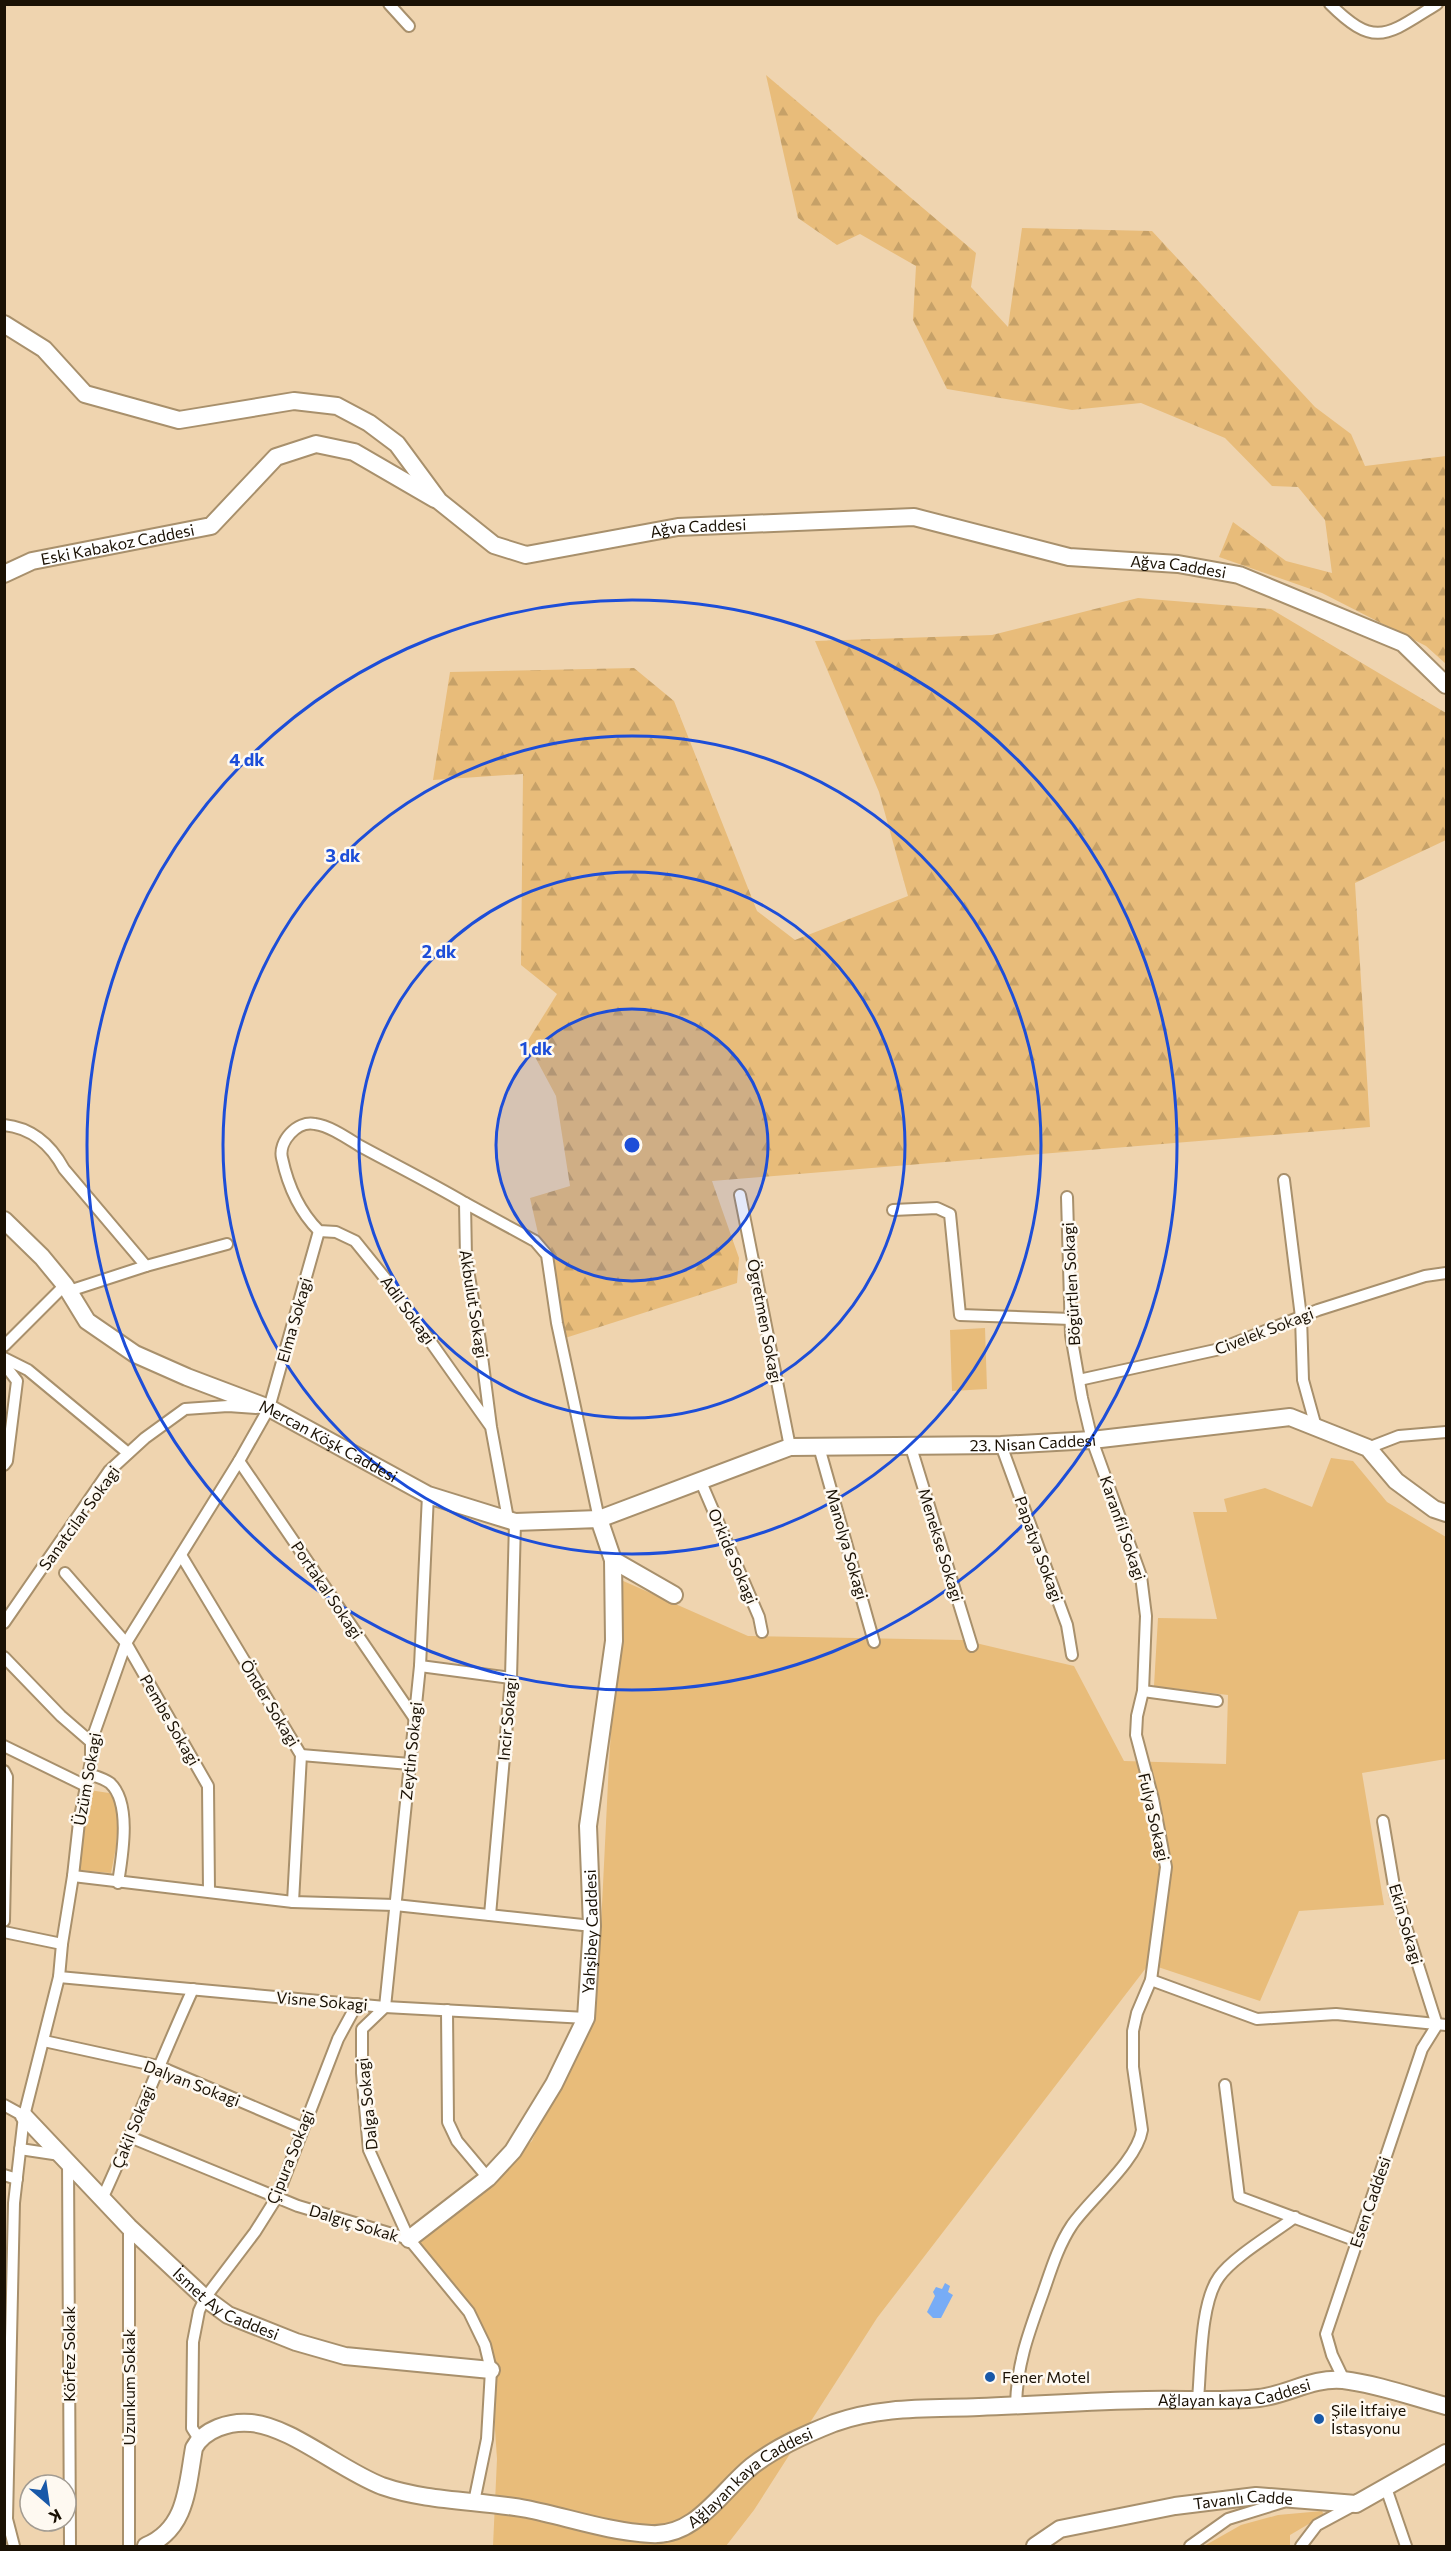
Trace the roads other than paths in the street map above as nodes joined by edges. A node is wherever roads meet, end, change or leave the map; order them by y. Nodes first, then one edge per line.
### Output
1 (389, 4) edge
2 (1330, 4) edge
3 (1437, 4) edge
4 (409, 26) dead end
5 (4, 324) edge
6 (439, 501) junction
7 (4, 574) edge
8 (1446, 685) edge
9 (4, 1125) edge
10 (1284, 1180) dead end
11 (740, 1195) dead end
12 (1066, 1197) dead end
13 (465, 1203) junction
14 (893, 1210) dead end
15 (4, 1220) edge
16 (319, 1231) junction
17 (227, 1244) dead end
18 (146, 1266) junction
19 (1446, 1273) edge
20 (67, 1288) junction
21 (1302, 1317) junction
22 (1071, 1319) junction
23 (4, 1346) edge
24 (4, 1358) edge
25 (4, 1364) edge
26 (1079, 1380) junction
27 (268, 1408) junction
28 (491, 1427) junction
29 (1316, 1427) junction
30 (1446, 1432) edge
31 (1092, 1440) junction
32 (910, 1444) junction
33 (1001, 1445) junction
34 (819, 1447) junction
35 (790, 1448) junction
36 (1368, 1448) junction
37 (128, 1453) junction
38 (239, 1461) junction
39 (4, 1465) edge
40 (701, 1482) junction
41 (428, 1495) junction
42 (1446, 1514) edge
43 (598, 1519) junction
44 (511, 1520) junction
45 (181, 1555) junction
46 (613, 1560) junction
47 (65, 1573) dead end
48 (674, 1595) dead end
49 (4, 1623) edge
50 (762, 1632) dead end
51 (874, 1642) dead end
52 (126, 1643) junction
53 (972, 1646) dead end
54 (1072, 1655) dead end
55 (4, 1657) edge
56 (420, 1666) junction
57 (511, 1678) junction
58 (1143, 1691) junction
59 (1217, 1701) dead end
60 (415, 1719) junction
61 (91, 1742) junction
62 (4, 1746) edge
63 (301, 1755) junction
64 (410, 1764) junction
65 (4, 1771) edge
66 (89, 1774) junction
67 (86, 1786) junction
68 (1383, 1821) dead end
69 (73, 1876) junction
70 (118, 1883) junction
71 (209, 1891) junction
72 (293, 1902) junction
73 (395, 1905) junction
74 (490, 1915) junction
75 (4, 1921) edge
76 (592, 1926) junction
77 (4, 1932) edge
78 (62, 1944) junction
79 (59, 1977) junction
80 (1151, 1980) junction
81 (193, 1989) junction
82 (357, 2004) junction
83 (385, 2007) junction
84 (447, 2010) junction
85 (586, 2018) junction
86 (1442, 2025) edge
87 (44, 2041) junction
88 (158, 2066) junction
89 (1225, 2085) dead end
90 (4, 2105) edge
91 (24, 2116) junction
92 (303, 2128) junction
93 (130, 2138) junction
94 (20, 2149) junction
95 (65, 2158) junction
96 (4, 2175) edge
97 (488, 2178) junction
98 (17, 2179) junction
99 (277, 2197) junction
100 (102, 2199) junction
101 (1295, 2217) junction
102 (129, 2227) junction
103 (409, 2239) junction
104 (1357, 2241) junction
105 (205, 2298) junction
106 (491, 2370) junction
107 (1344, 2380) junction
108 (1198, 2399) junction
109 (1016, 2405) junction
110 (1446, 2406) edge
111 (199, 2439) junction
112 (1446, 2452) edge
113 (1386, 2488) junction
114 (1289, 2500) junction
115 (474, 2502) junction
116 (1356, 2504) junction
117 (14, 2547) edge
118 (70, 2547) edge
119 (129, 2547) edge
120 (146, 2547) edge
121 (1035, 2547) edge
122 (1190, 2547) edge
123 (1301, 2547) edge
124 (1406, 2547) edge

1 - 4 street
2 - 3 street
5 - 6 street, Ağva Caddesi
6 - 7 street, Eski Kabakoz Caddesi
6 - 8 street, Ağva Caddesi
9 - 18 street
10 - 21 street
11 - 35 street, Ögretmen Sokagi
12 - 22 street, Bögürtlen Sokagi
13 - 16 street
13 - 28 street, Akbulut Sokagi
13 - 43 street
14 - 22 street
15 - 20 street, Mercan Köşk Caddesi
16 - 27 street, Elma Sokagi
16 - 28 street, Adil Sokagi
17 - 18 street
18 - 20 street
19 - 21 street, Civelek Sokagi
20 - 23 street
20 - 27 street, Mercan Köşk Caddesi
21 - 26 street, Civelek Sokagi
21 - 29 street
22 - 26 street, Bögürtlen Sokagi
24 - 37 street
25 - 39 street
26 - 31 street, Bögürtlen Sokagi
27 - 37 street, Sanatcilar Sokagi
27 - 38 street, Üzüm Sokagi
27 - 41 street, Mercan Köşk Caddesi
28 - 44 street, Akbulut Sokagi
29 - 31 street, 23. Nisan Caddesi
29 - 36 street, 23. Nisan Caddesi
30 - 36 street
31 - 33 street, 23. Nisan Caddesi
31 - 58 street, Karanfil Sokagi
32 - 33 street, 23. Nisan Caddesi
32 - 34 street, 23. Nisan Caddesi
32 - 53 street, Menekse Sokagi
33 - 54 street, Papatya Sokagi
34 - 35 street, 23. Nisan Caddesi
34 - 51 street, Manolya Sokagi
35 - 40 street, 23. Nisan Caddesi
36 - 42 street, 23. Nisan Caddesi
37 - 49 street, Sanatcilar Sokagi
38 - 45 street, Üzüm Sokagi
38 - 60 street, Portakal Sokagi
40 - 43 street, 23. Nisan Caddesi
40 - 50 street, Orkide Sokagi
41 - 44 street, Mercan Köşk Caddesi
41 - 56 street, Zeytin Sokagi
43 - 44 street, Mercan Köşk Caddesi
43 - 46 street
44 - 57 street, Incir Sokagi
45 - 52 street, Üzüm Sokagi
45 - 63 street, Önder Sokagi
46 - 48 street
46 - 76 street, Yahşibey Caddesi
47 - 52 street, Pembe Sokagi
52 - 61 street, Üzüm Sokagi
52 - 71 street, Pembe Sokagi
55 - 61 street
56 - 57 street
56 - 60 street, Zeytin Sokagi
57 - 74 street, Incir Sokagi
58 - 59 street
58 - 80 street, Fulya Sokagi
60 - 64 street, Zeytin Sokagi
61 - 66 street, Üzüm Sokagi
62 - 67 street
63 - 64 street
63 - 72 street, Önder Sokagi
64 - 73 street, Zeytin Sokagi
65 - 75 street
66 - 67 street, Üzüm Sokagi
66 - 70 street
67 - 69 street, Üzüm Sokagi
68 - 86 street, Ekin Sokagi
69 - 70 street
69 - 78 street, Üzüm Sokagi
70 - 71 street
71 - 72 street
72 - 73 street
73 - 74 street
73 - 83 street, Zeytin Sokagi
74 - 76 street
76 - 85 street, Yahşibey Caddesi
77 - 78 street
78 - 79 street, Üzüm Sokagi
79 - 81 street, Visne Sokagi
79 - 87 street, Üzüm Sokagi
80 - 86 street
80 - 109 street, Fulya Sokagi
81 - 82 street, Visne Sokagi
81 - 88 street, Çakil Sokagi
82 - 83 street, Visne Sokagi
82 - 92 street, Çipura Sokagi
83 - 84 street, Visne Sokagi
83 - 103 street, Dalga Sokagi
84 - 85 street, Visne Sokagi
84 - 97 street
85 - 97 street, Yahşibey Caddesi
86 - 104 street, Esen Caddesi
87 - 88 street, Dalyan Sokagi
87 - 91 street, Üzüm Sokagi
88 - 92 street, Dalyan Sokagi
88 - 93 street, Çakil Sokagi
89 - 101 street
90 - 91 street
91 - 94 street, Üzüm Sokagi
91 - 95 street, İsmet Ay Caddesi
92 - 99 street, Çipura Sokagi
93 - 99 street, Dalgıç Sokak
93 - 100 street, Çakil Sokagi
94 - 95 street
94 - 98 street, Üzüm Sokagi
95 - 100 street, İsmet Ay Caddesi
95 - 118 street, Körfez Sokak
96 - 98 street
97 - 103 street, Yahşibey Caddesi
98 - 117 street, Üzüm Sokagi
99 - 103 street, Dalgıç Sokak
99 - 105 street, Çipura Sokagi
100 - 102 street, İsmet Ay Caddesi
101 - 104 street
101 - 108 street
102 - 105 street, İsmet Ay Caddesi
102 - 119 street, Uzunkum Sokak
103 - 106 street, Dalgıç Sokak
104 - 107 street, Esen Caddesi
105 - 106 street, İsmet Ay Caddesi
105 - 111 street, Çipura Sokagi
106 - 115 street, Dalgıç Sokak
107 - 108 street, Ağlayan kaya Caddesi
107 - 110 street, Ağlayan kaya Caddesi
108 - 109 street, Ağlayan kaya Caddesi
109 - 115 street, Ağlayan kaya Caddesi
111 - 115 street, Ağlayan kaya Caddesi
111 - 120 street
112 - 113 street
113 - 116 street
113 - 124 street
114 - 116 street, Tavanlı Cadde
114 - 121 street, Tavanlı Cadde
114 - 122 street
116 - 123 street

